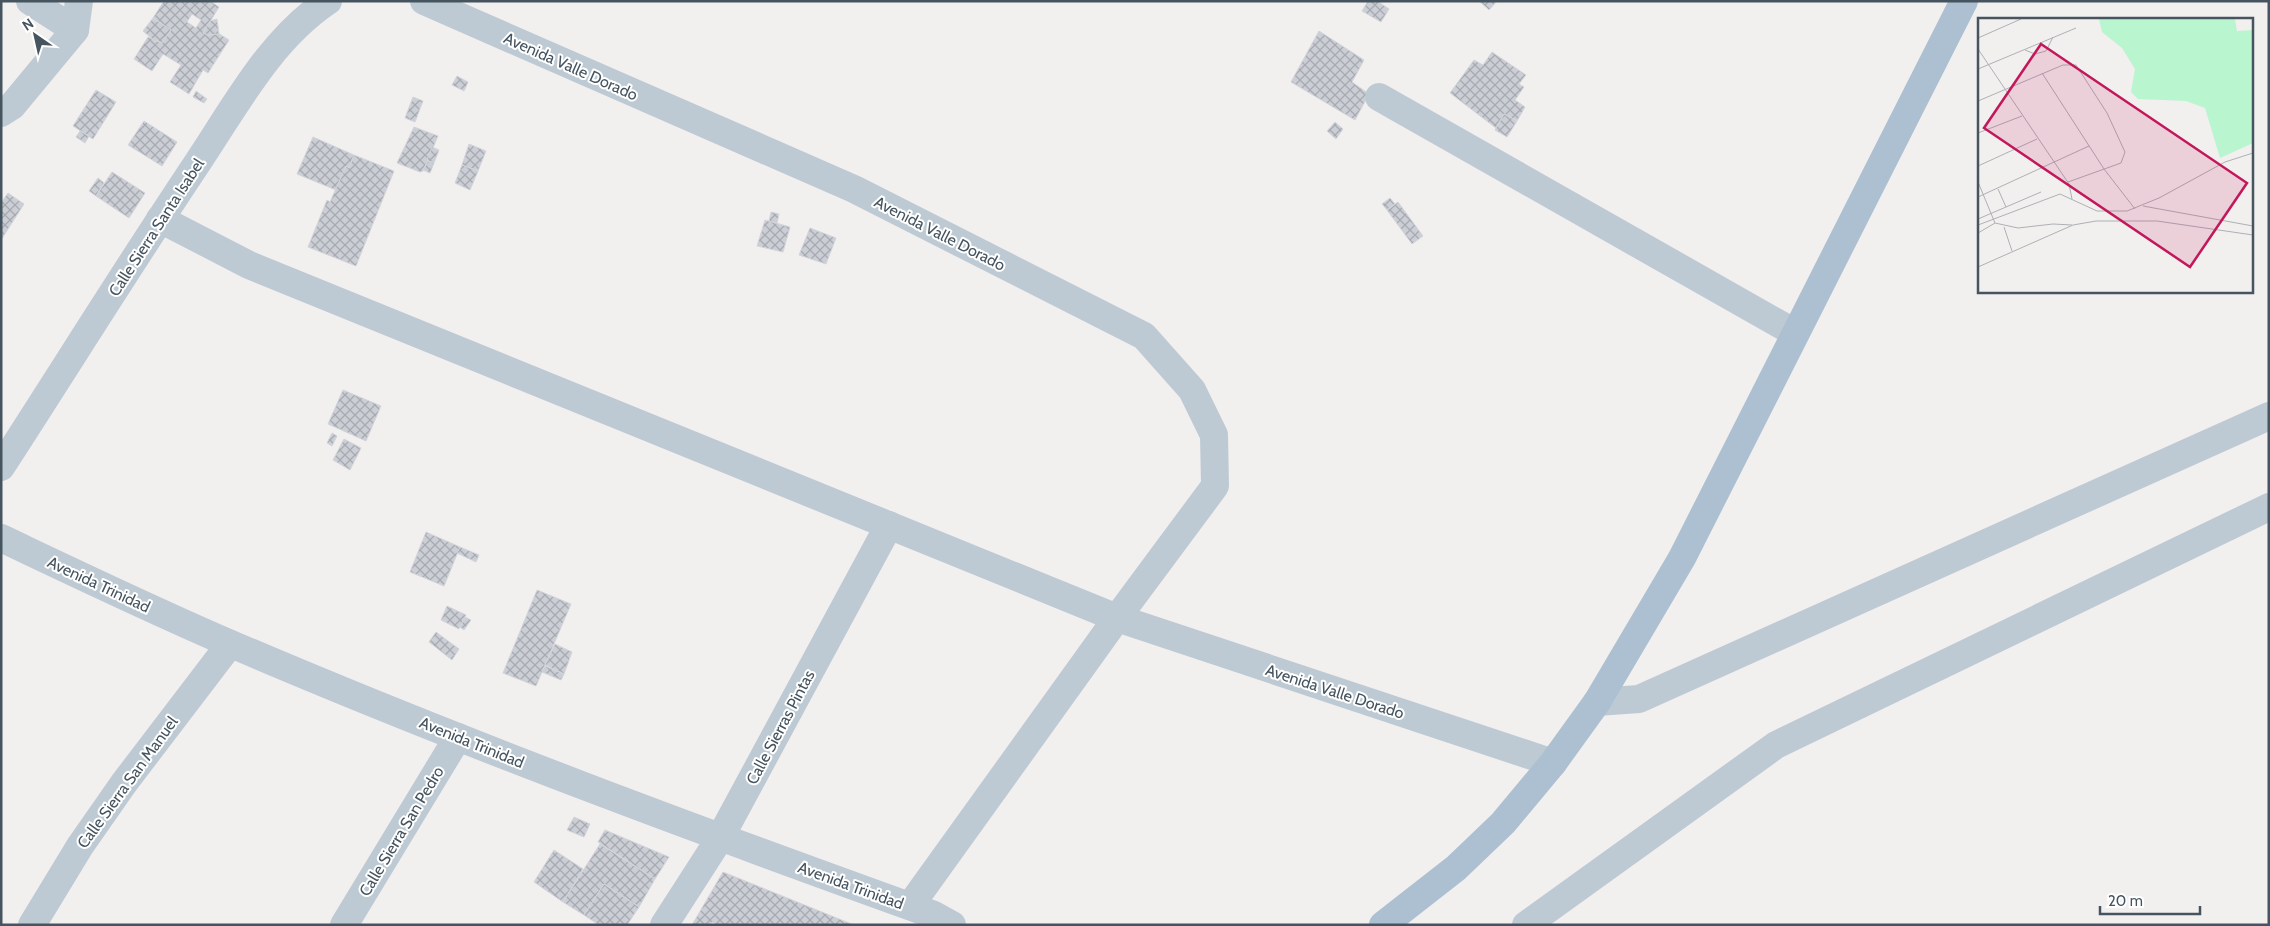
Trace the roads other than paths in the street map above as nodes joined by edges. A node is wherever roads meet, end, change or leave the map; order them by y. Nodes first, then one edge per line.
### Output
1 (30, 1) edge
2 (79, 1) edge
3 (328, 1) edge
4 (424, 1) edge
5 (1964, 1) edge
6 (75, 30) junction
7 (1379, 97) dead end
8 (1, 113) edge
9 (160, 218) junction
10 (1795, 333) junction
11 (2269, 416) edge
12 (1, 467) edge
13 (2269, 507) edge
14 (889, 525) junction
15 (1, 538) edge
16 (1117, 618) junction
17 (230, 644) junction
18 (1597, 702) junction
19 (458, 737) junction
20 (1553, 763) junction
21 (720, 838) junction
22 (910, 906) junction
23 (32, 925) edge
24 (344, 925) edge
25 (664, 925) edge
26 (952, 925) edge
27 (1383, 925) edge
28 (1526, 925) edge

1 - 6 street
2 - 6 street
3 - 9 street, Calle Sierra Santa Isabel
4 - 16 street, Avenida Valle Dorado
5 - 10 main road
6 - 8 street
7 - 10 street
9 - 12 street, Calle Sierra Santa Isabel
9 - 14 street, Avenida Valle Dorado
10 - 18 main road
11 - 18 street
13 - 28 street
14 - 16 street, Avenida Valle Dorado
14 - 21 street, Calle Sierras Pintas
15 - 17 street, Avenida Trinidad
16 - 20 street, Avenida Valle Dorado
16 - 22 street
17 - 19 street, Avenida Trinidad
17 - 23 street, Calle Sierra San Manuel
18 - 20 main road
19 - 21 street, Avenida Trinidad
19 - 24 street, Calle Sierra San Pedro
20 - 27 main road
21 - 22 street, Avenida Trinidad
21 - 25 street, Calle Sierras Pintas
22 - 26 street, Avenida Trinidad

